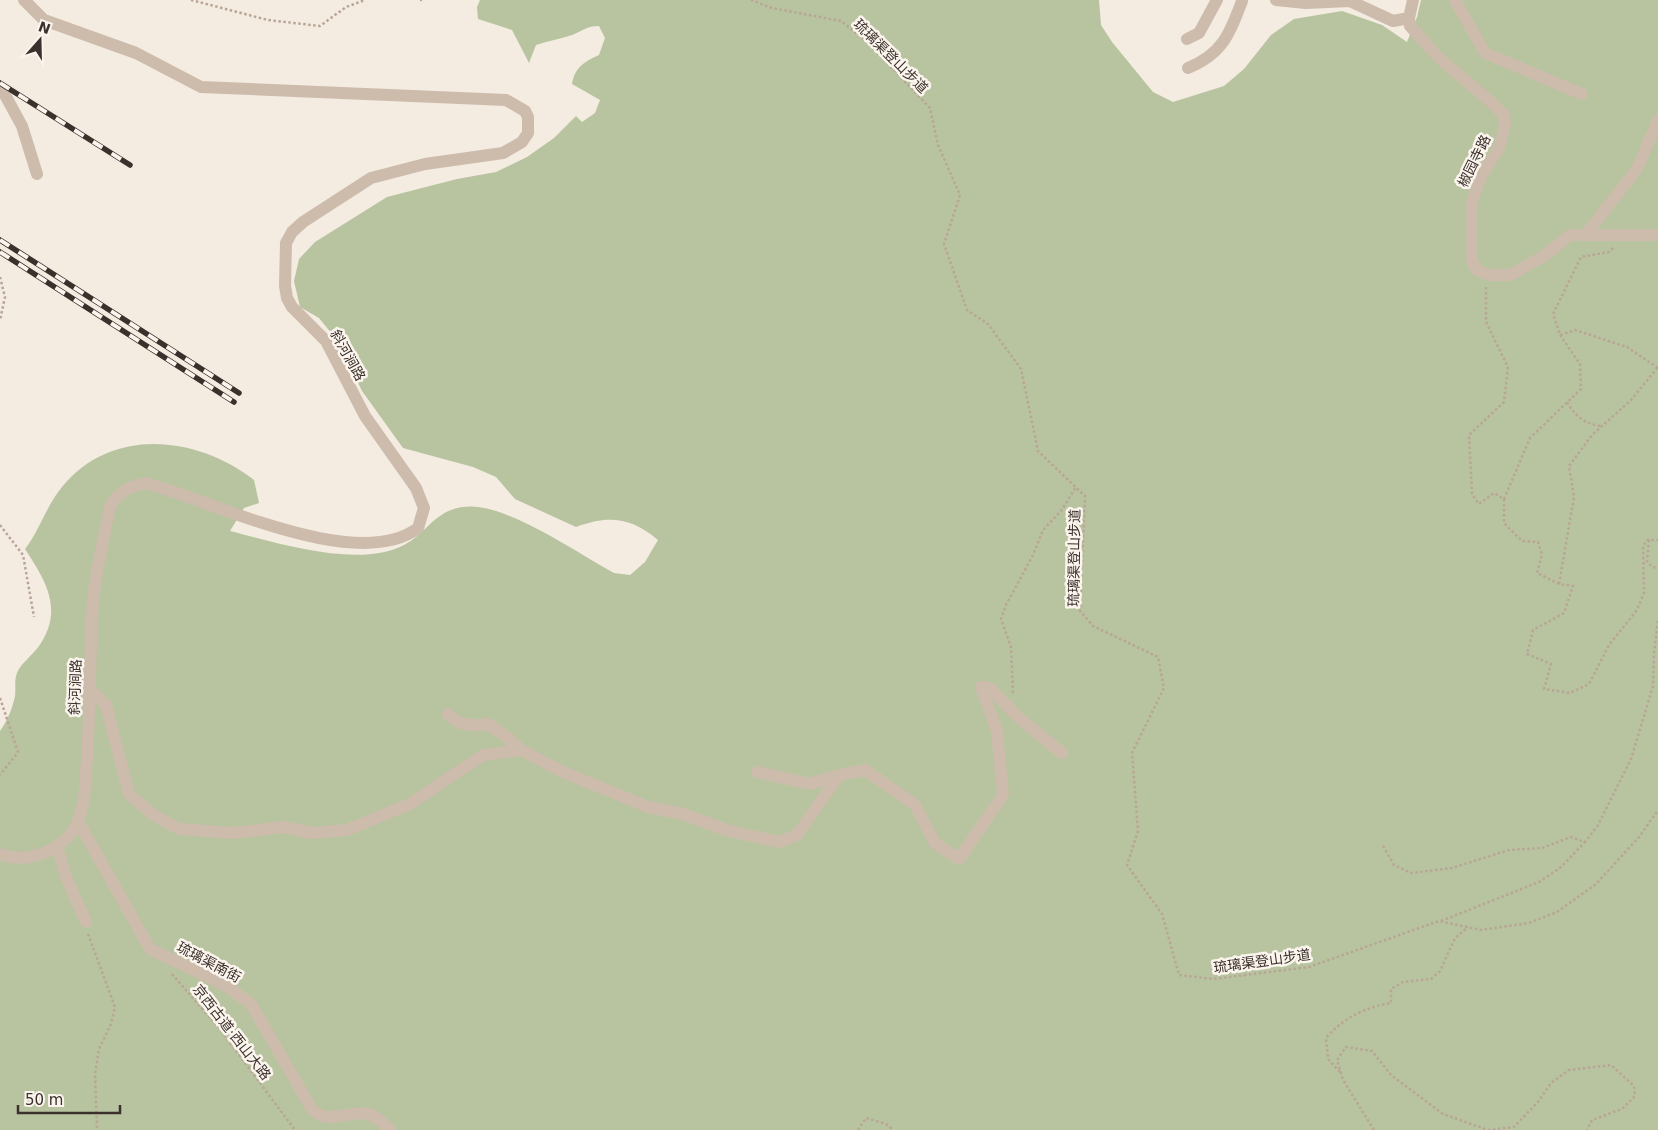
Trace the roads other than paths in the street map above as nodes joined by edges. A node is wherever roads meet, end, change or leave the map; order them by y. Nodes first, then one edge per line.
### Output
1 (24, 0) edge
2 (1217, 0) edge
3 (1242, 0) edge
4 (1276, 0) edge
5 (1413, 0) edge
6 (1455, 0) edge
7 (1409, 18) junction
8 (1187, 39) dead end
9 (1188, 68) dead end
10 (0, 92) edge
11 (1582, 94) dead end
12 (1658, 120) edge
13 (37, 174) dead end
14 (1586, 234) junction
15 (1658, 235) edge
16 (91, 691) junction
17 (448, 714) dead end
18 (521, 750) junction
19 (1062, 753) dead end
20 (757, 772) dead end
21 (839, 775) junction
22 (78, 821) junction
23 (58, 846) junction
24 (0, 854) edge
25 (86, 922) road end
26 (390, 1130) edge

1 - 16 street, 斜河涧路
2 - 8 street
3 - 9 street
4 - 7 street
5 - 7 street
6 - 11 street
7 - 14 street, 椒园寺路
10 - 13 street
12 - 14 street
14 - 15 street
16 - 18 street
16 - 22 street, 斜河涧路
17 - 18 street
18 - 21 street
19 - 21 street
20 - 21 street
22 - 23 street, 斜河涧路
22 - 26 street, 琉璃渠南街
23 - 24 street, 斜河涧路
23 - 25 street

